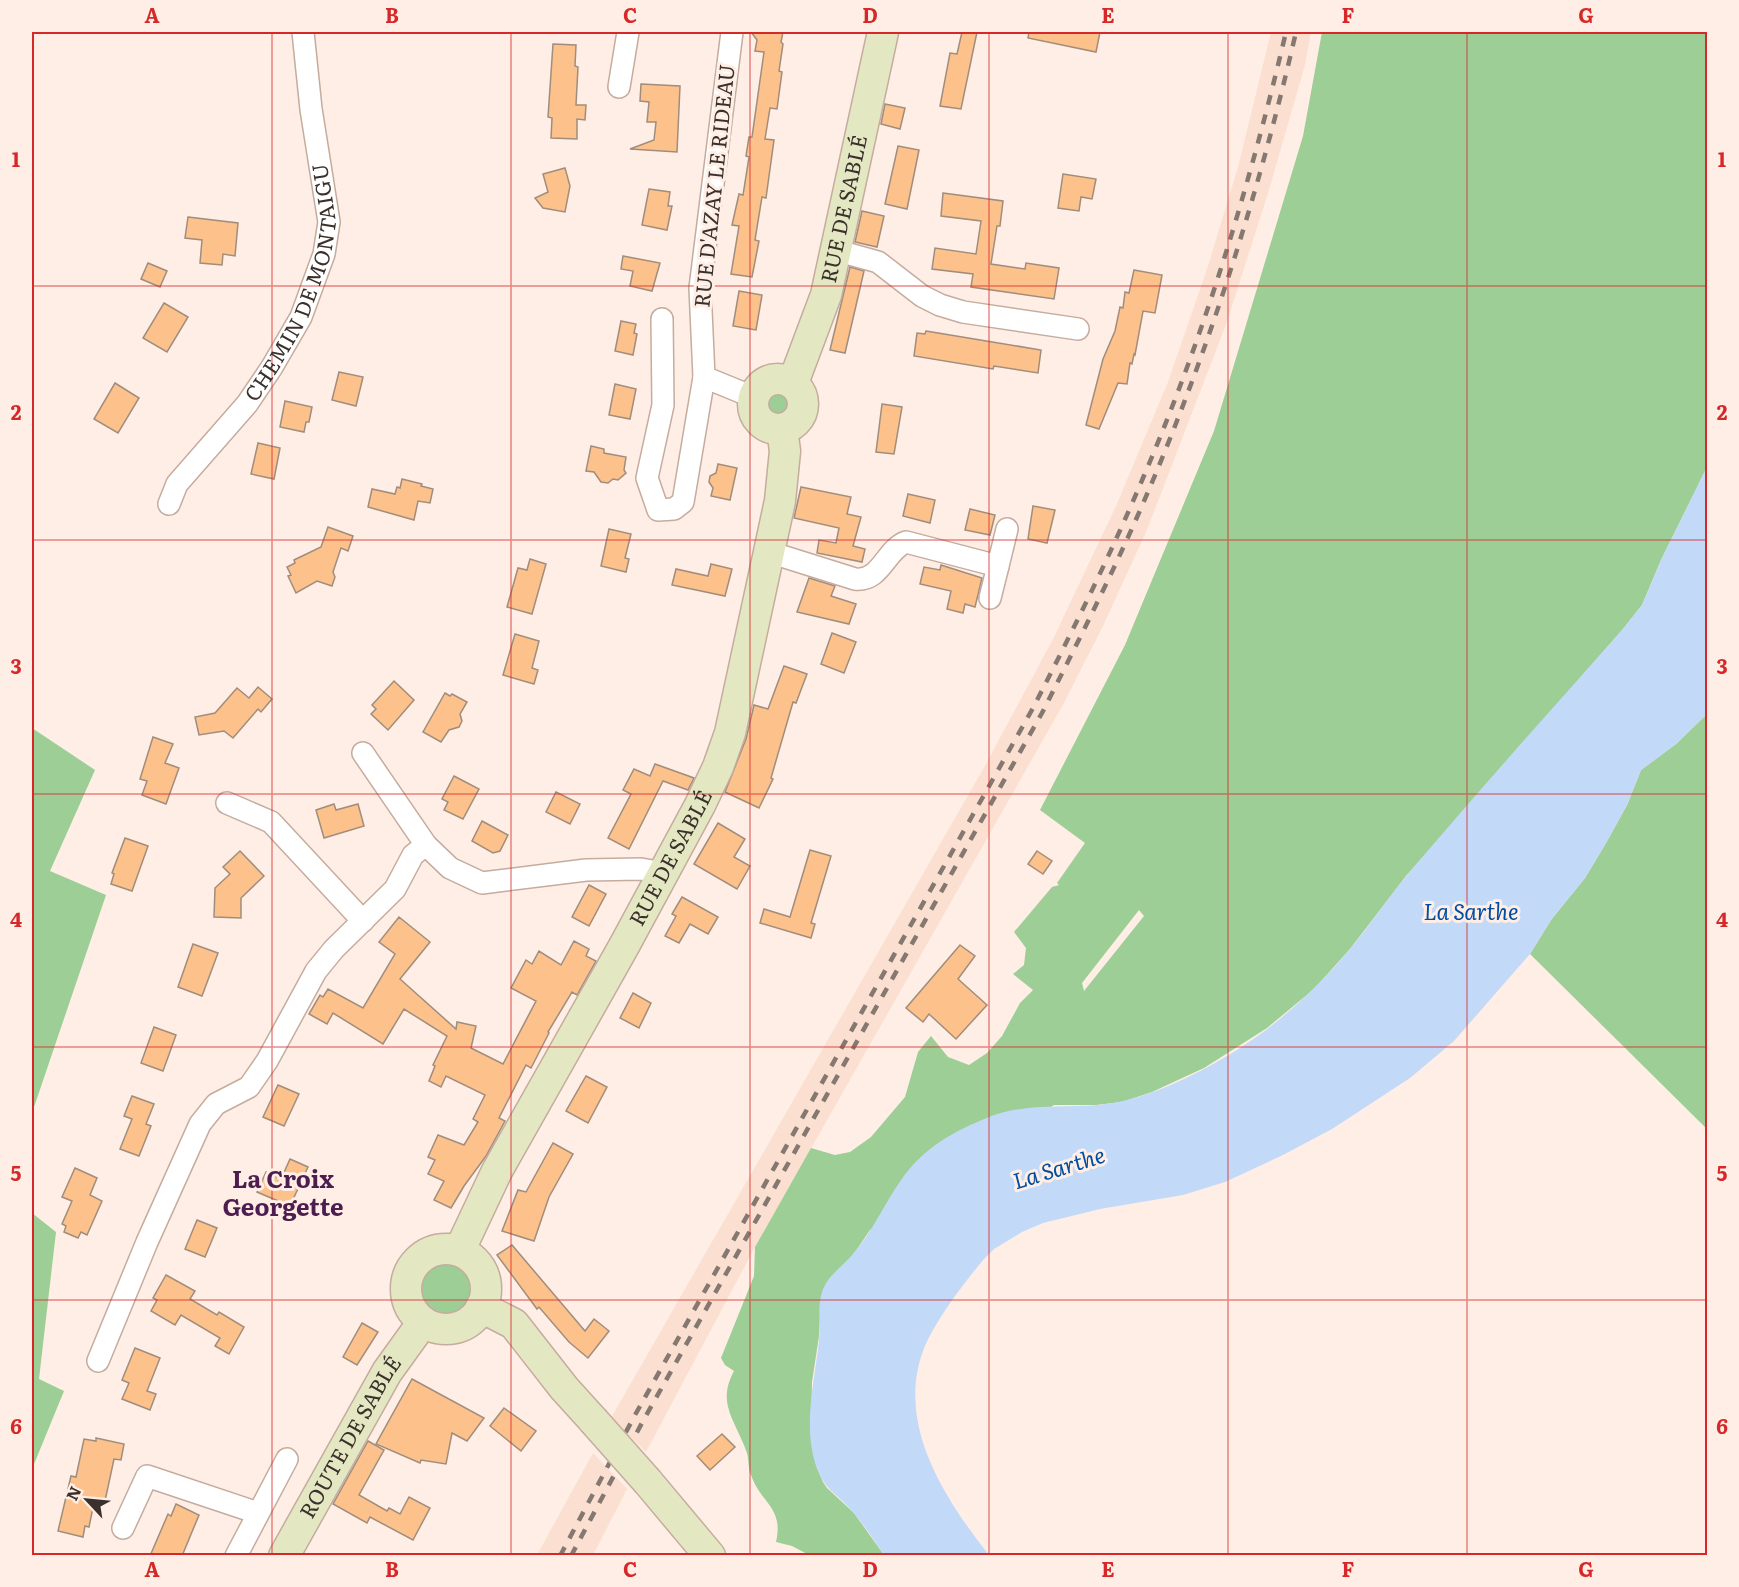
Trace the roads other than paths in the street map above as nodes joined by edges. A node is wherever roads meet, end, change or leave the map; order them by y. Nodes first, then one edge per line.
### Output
1 (303, 32) edge
2 (628, 32) edge
3 (732, 32) edge
4 (883, 32) edge
5 (619, 87) dead end
6 (836, 250) junction
7 (662, 319) dead end
8 (1078, 329) dead end
9 (704, 377) junction
10 (793, 383) junction
11 (753, 397) junction
12 (782, 429) junction
13 (170, 504) dead end
14 (1007, 529) dead end
15 (769, 552) junction
16 (998, 566) junction
17 (990, 598) dead end
18 (363, 753) dead end
19 (227, 803) dead end
20 (426, 845) junction
21 (664, 873) junction
22 (363, 921) junction
23 (457, 1250) junction
24 (482, 1307) junction
25 (423, 1322) junction
26 (98, 1361) dead end
27 (287, 1459) dead end
28 (258, 1514) junction
29 (123, 1528) dead end
30 (286, 1555) edge
31 (236, 1556) edge
32 (710, 1556) edge

1 - 13 street, CHEMIN DE MONTAIGU
2 - 5 street
3 - 9 street, RUE D'AZAY LE RIDEAU
4 - 6 main road, RUE DE SABLÉ
6 - 8 street
6 - 10 main road, RUE DE SABLÉ
7 - 9 street, RUE D'AZAY LE RIDEAU
9 - 11 street
10 - 11 main road
10 - 12 main road
11 - 12 main road
12 - 15 main road, RUE DE SABLÉ
14 - 16 street
15 - 16 street
15 - 21 main road, RUE DE SABLÉ
16 - 17 street
18 - 20 street
19 - 22 street
20 - 21 street
20 - 22 street
21 - 23 main road, RUE DE SABLÉ
22 - 26 street
23 - 24 main road
23 - 25 main road
24 - 25 main road
24 - 32 main road, bridge
25 - 30 main road, ROUTE DE SABLÉ
27 - 28 street
28 - 29 street
28 - 31 street

